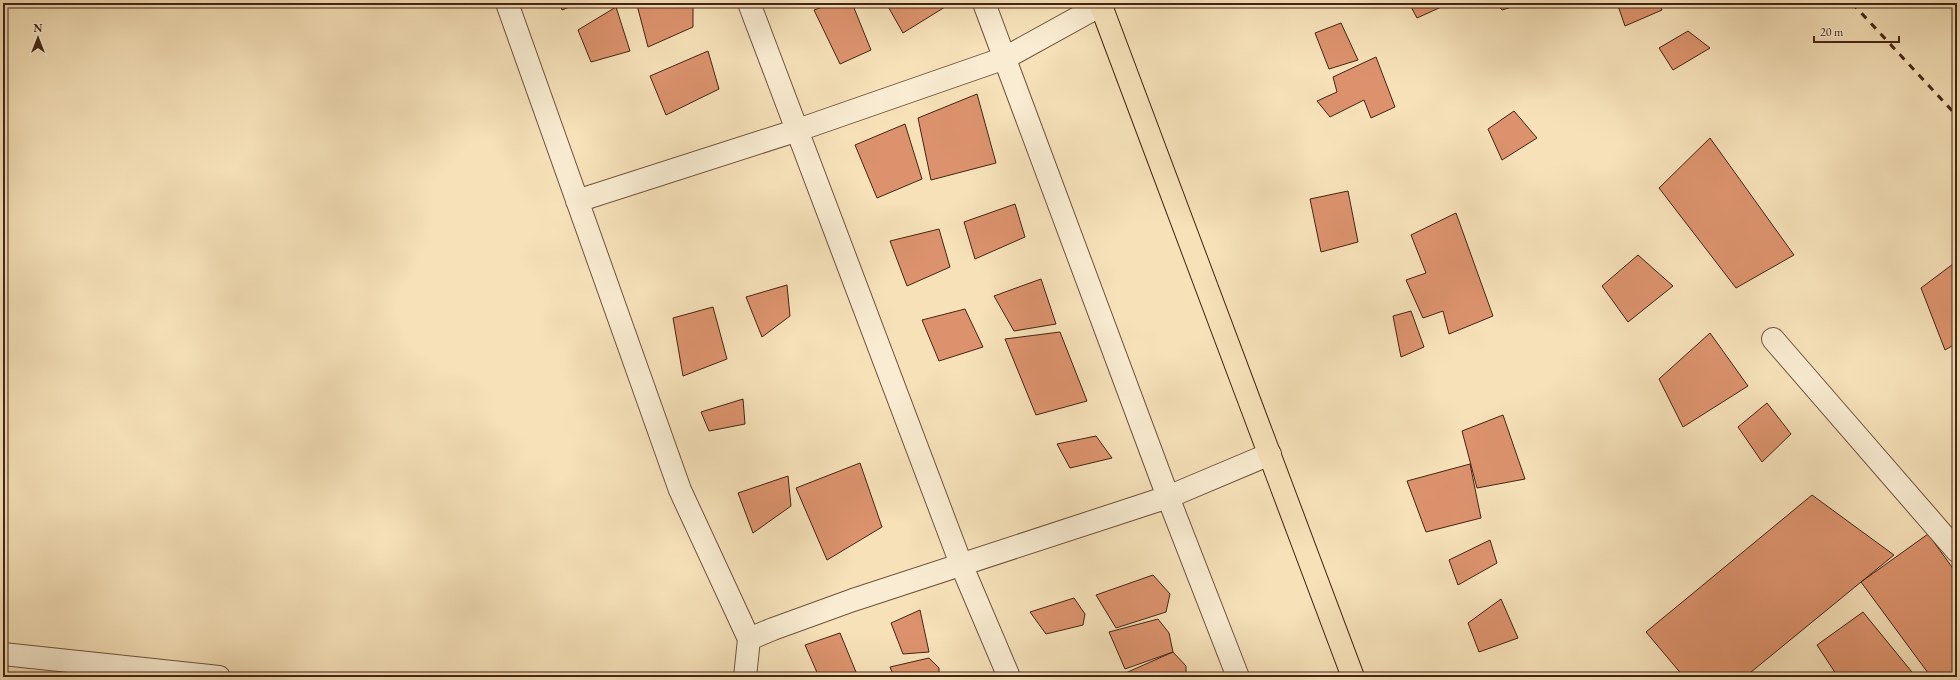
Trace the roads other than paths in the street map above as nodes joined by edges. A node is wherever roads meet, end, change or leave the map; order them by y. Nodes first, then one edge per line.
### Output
1 (507, 3) edge
2 (750, 3) edge
3 (984, 3) edge
4 (1101, 4) edge
5 (1005, 58) junction
6 (798, 130) junction
7 (577, 201) junction
8 (1773, 340) dead end
9 (1270, 454) junction
10 (1168, 497) junction
11 (1957, 551) edge
12 (961, 564) junction
13 (748, 639) junction
14 (3, 654) edge
15 (219, 677) edge
16 (746, 677) edge
17 (1009, 677) edge
18 (1238, 677) edge
19 (1353, 677) edge

1 - 7 street
2 - 6 street
3 - 5 street
4 - 5 street
4 - 9 main road
5 - 6 street
5 - 10 street
6 - 7 street
6 - 12 street
7 - 13 street
8 - 11 street
9 - 10 street
9 - 19 main road
10 - 12 street
10 - 18 street
12 - 13 street
12 - 17 street
13 - 16 street
14 - 15 street

